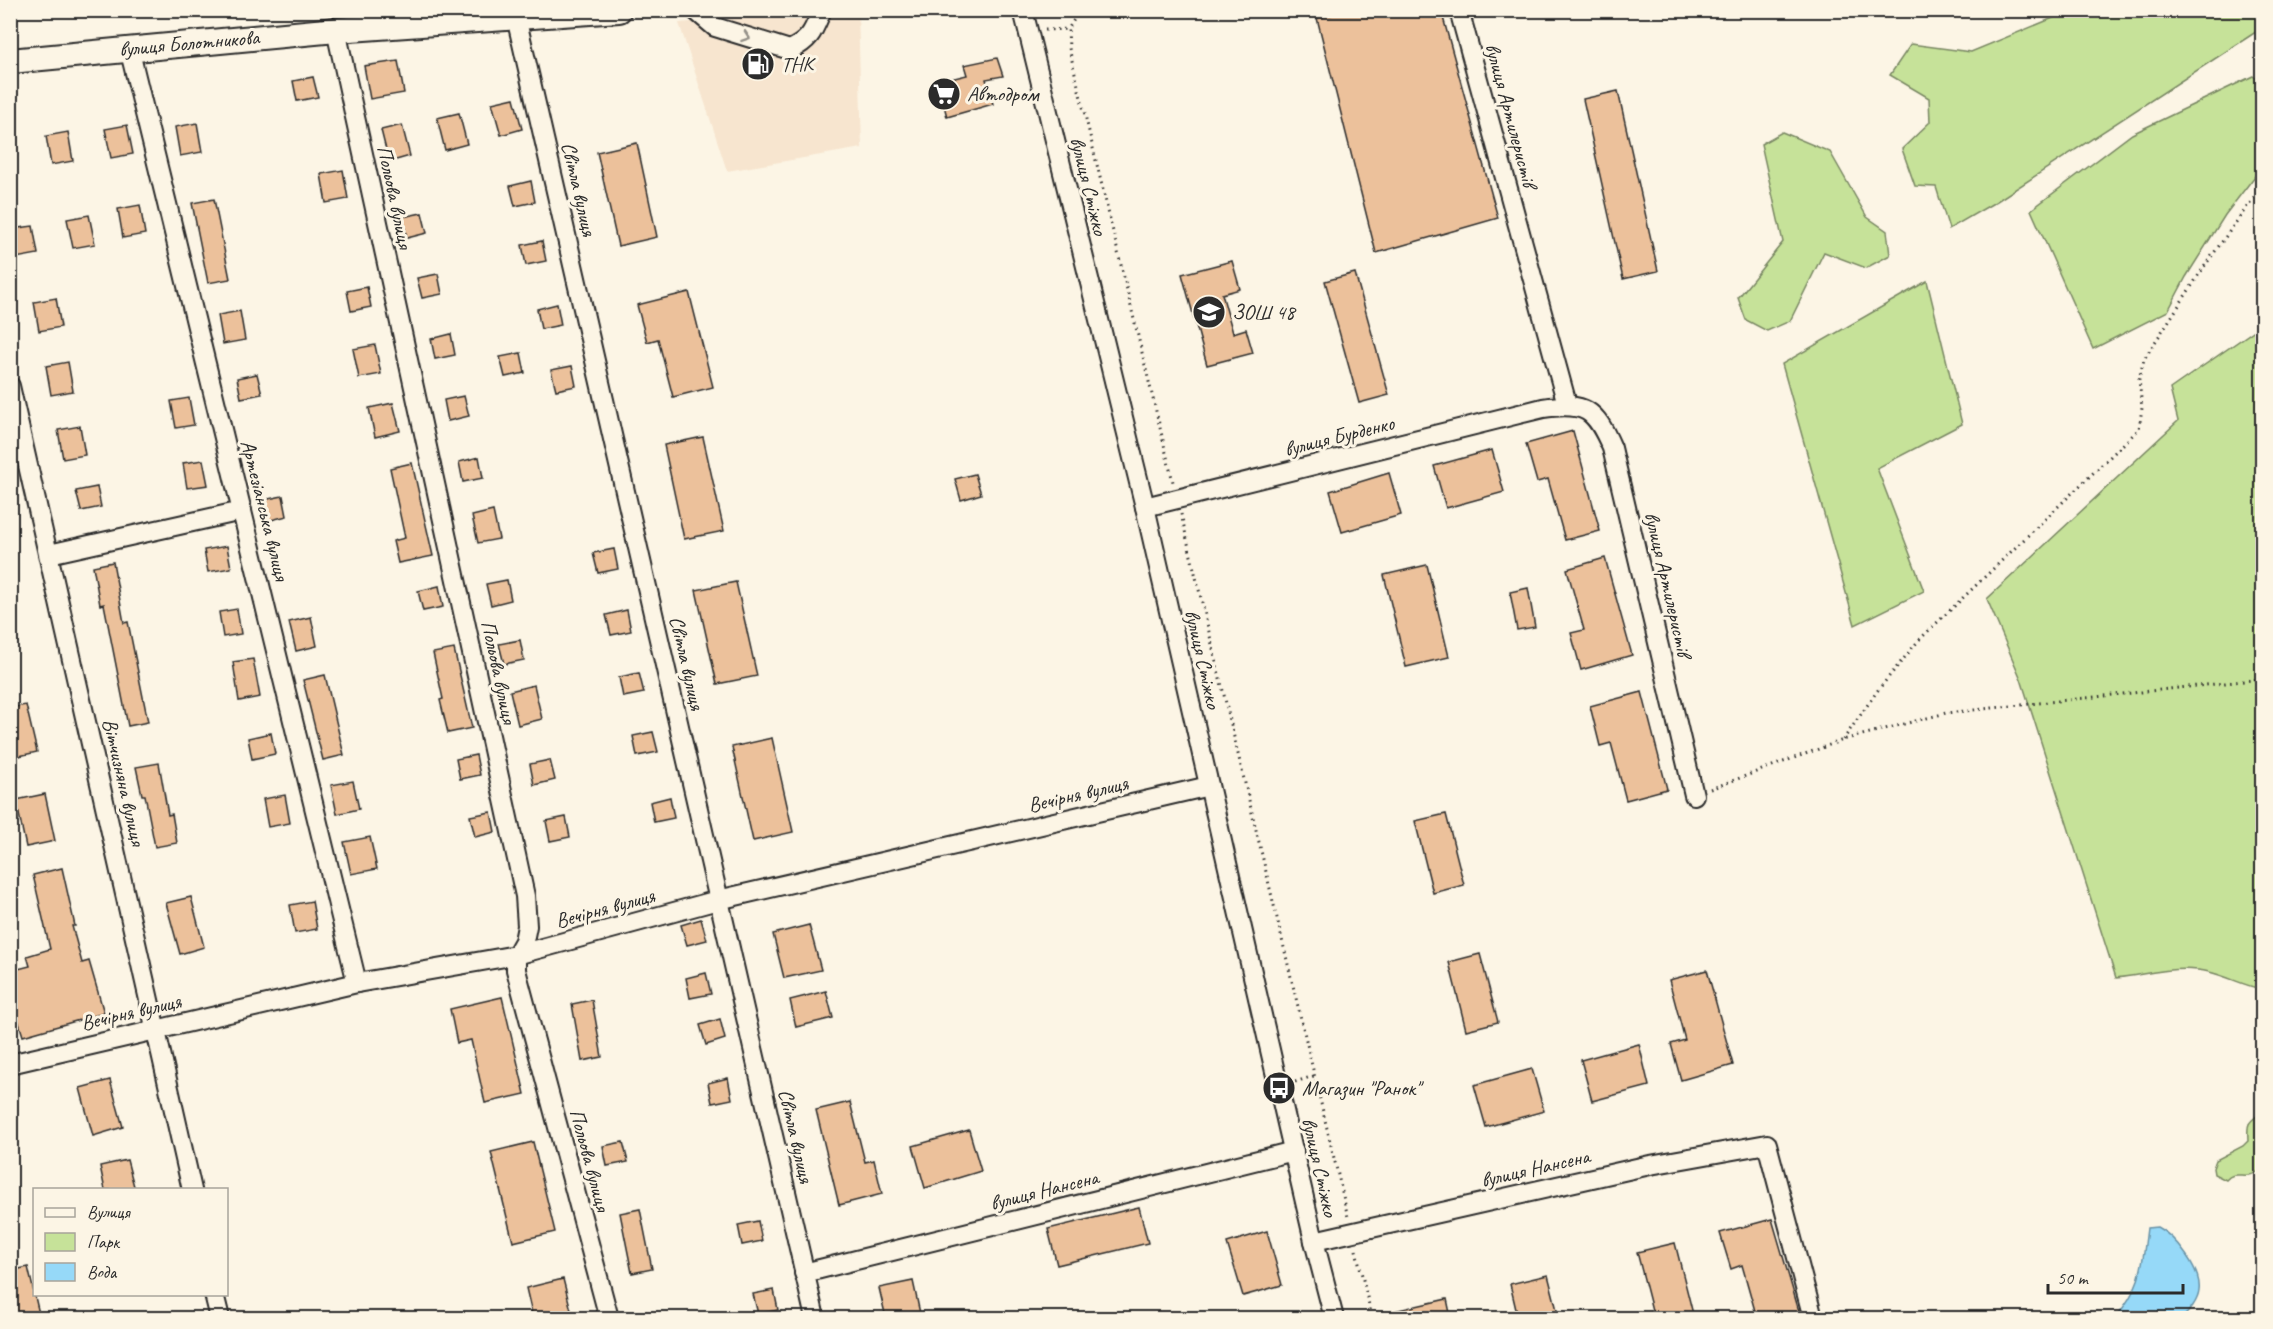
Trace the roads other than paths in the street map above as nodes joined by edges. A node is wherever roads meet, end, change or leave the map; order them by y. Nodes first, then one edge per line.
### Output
1 (618, 10) edge
2 (695, 10) edge
3 (822, 10) edge
4 (1023, 10) edge
5 (1459, 10) edge
6 (516, 17) junction
7 (336, 30) junction
8 (129, 48) junction
9 (10, 61) edge
10 (10, 386) edge
11 (1567, 404) junction
12 (1145, 507) junction
13 (242, 511) junction
14 (49, 554) junction
15 (1209, 786) junction
16 (1694, 795) road end
17 (718, 900) junction
18 (516, 956) junction
19 (357, 983) junction
20 (157, 1029) junction
21 (10, 1064) edge
22 (1294, 1151) junction
23 (192, 1188) edge
24 (1314, 1241) junction
25 (804, 1273) junction
26 (214, 1296) edge
27 (220, 1318) edge
28 (609, 1318) edge
29 (815, 1318) edge
30 (1334, 1318) edge
31 (1813, 1318) edge

1 - 6 main road, вулиця Болотникова
2 -> 3 street
4 - 12 street, вулиця Стіжко
5 - 11 street, вулиця Артилеристів
6 - 7 main road, вулиця Болотникова
6 - 17 street, Світла вулиця
7 - 8 main road, вулиця Болотникова
7 - 18 street, Польова вулиця
8 - 9 main road, вулиця Болотникова
8 - 13 street, Артезіанська вулиця
10 - 14 street, Вітчизняна вулиця
11 - 12 street, вулиця Бурденко
11 - 16 street, вулиця Артилеристів
12 - 15 street, вулиця Стіжко
13 - 14 street
13 - 19 street, Артезіанська вулиця
14 - 20 street, Вітчизняна вулиця
15 - 17 street, Вечірня вулиця
15 - 22 street, вулиця Стіжко
17 - 18 street, Вечірня вулиця
17 - 25 street, Світла вулиця
18 - 19 street, Вечірня вулиця
18 - 28 street, Польова вулиця
19 - 20 street, Вечірня вулиця
20 - 21 street, Вечірня вулиця
20 - 23 street, Вітчизняна вулиця
22 - 24 street, вулиця Стіжко
22 - 25 street, вулиця Нансена
24 - 30 street, вулиця Стіжко
24 - 31 street, вулиця Нансена
25 - 29 street, Світла вулиця
26 - 27 street

